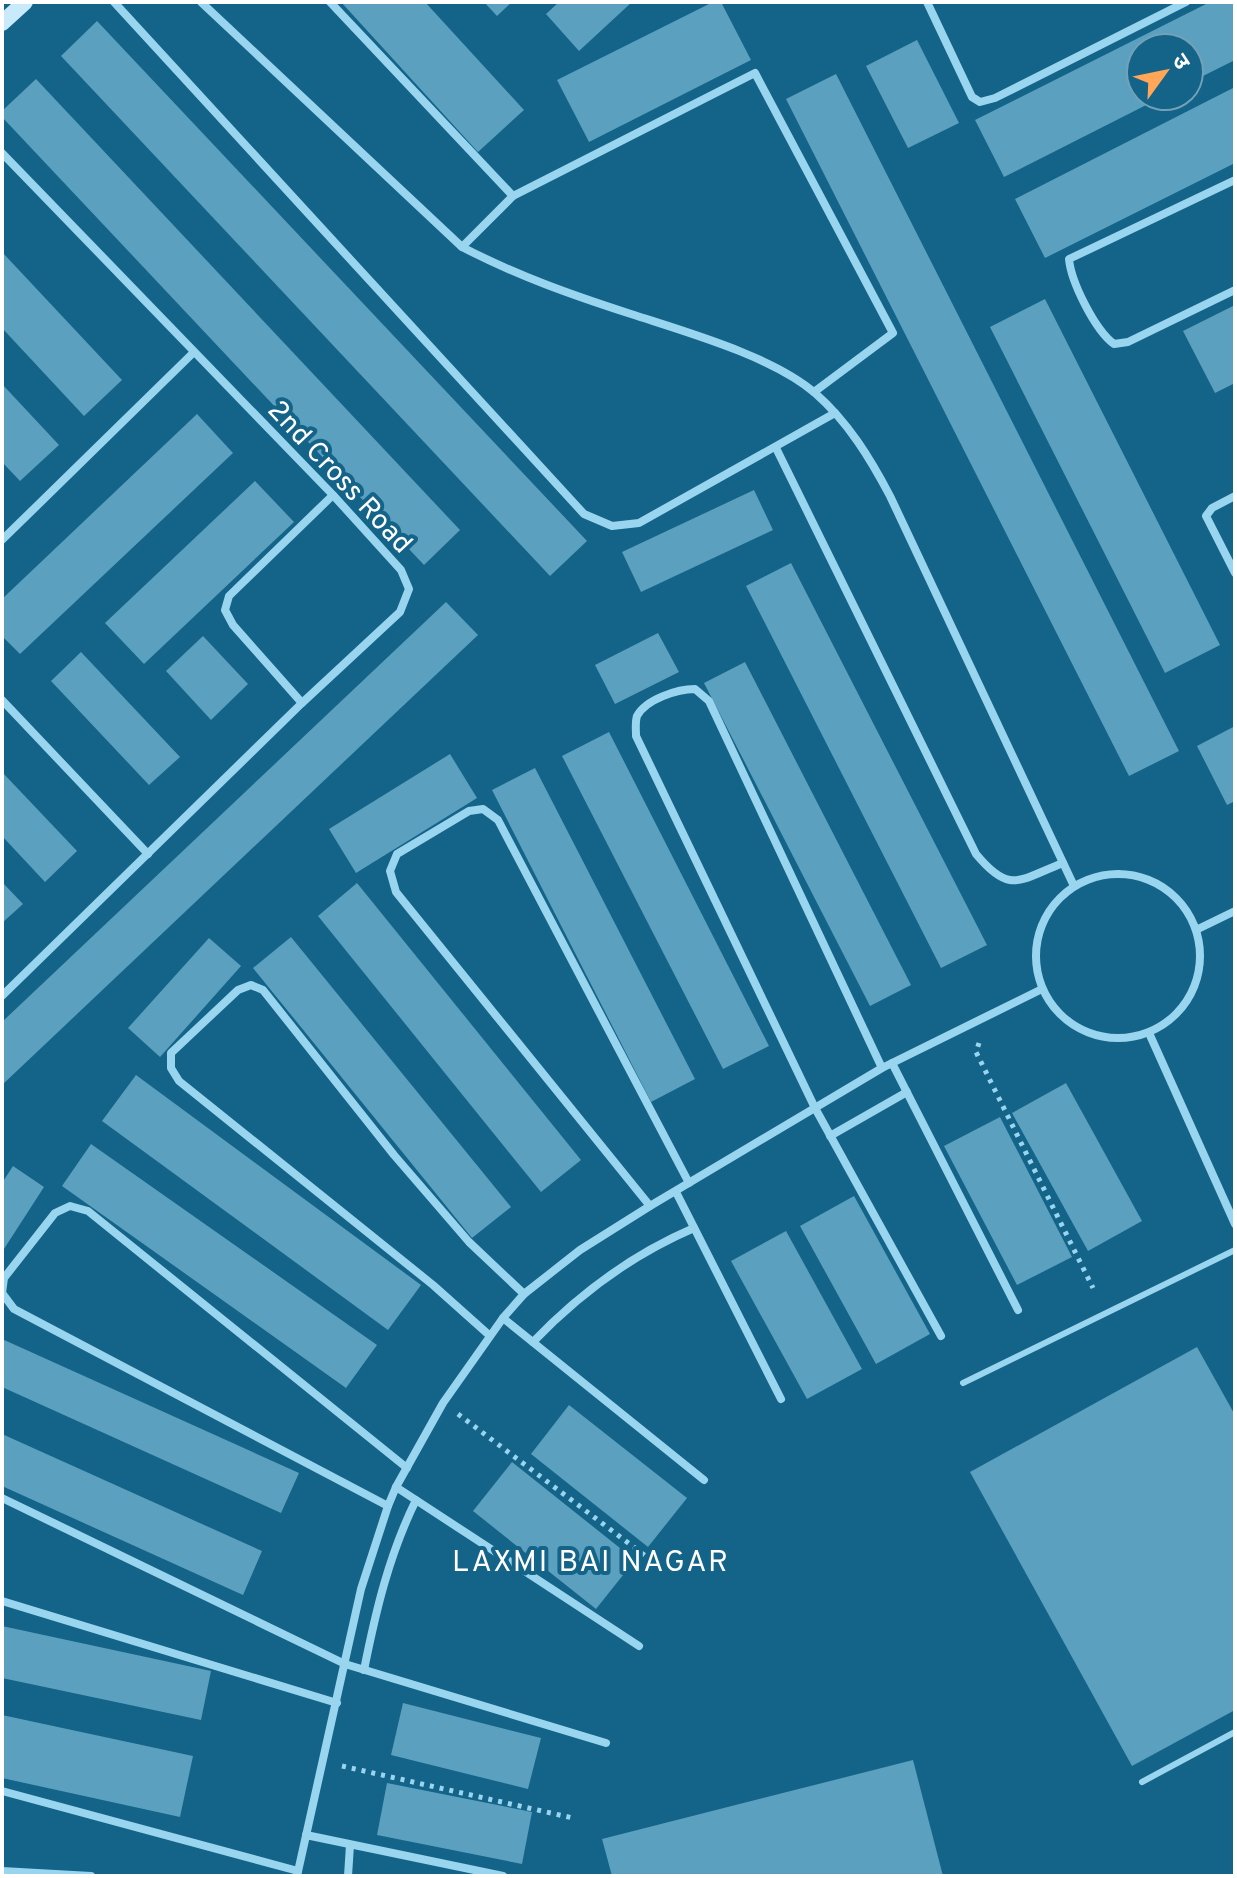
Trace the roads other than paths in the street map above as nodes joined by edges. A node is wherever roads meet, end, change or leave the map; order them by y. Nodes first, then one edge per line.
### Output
1 (25, 2) edge
2 (114, 2) edge
3 (201, 2) edge
4 (330, 2) edge
5 (927, 2) edge
6 (1186, 2) edge
7 (2, 23) edge
8 (2, 153) edge
9 (1235, 180) edge
10 (513, 196) junction
11 (462, 247) junction
12 (1235, 290) edge
13 (194, 352) junction
14 (814, 392) junction
15 (835, 413) junction
16 (776, 448) junction
17 (333, 495) junction
18 (1235, 496) edge
19 (2, 540) edge
20 (1235, 573) edge
21 (2, 700) edge
22 (302, 703) junction
23 (148, 854) junction
24 (1063, 863) junction
25 (1074, 886) junction
26 (1235, 911) edge
27 (1198, 929) junction
28 (1042, 989) junction
29 (2, 996) edge
30 (1149, 1033) junction
31 (892, 1063) junction
32 (882, 1068) junction
33 (907, 1092) junction
34 (815, 1108) junction
35 (830, 1136) junction
36 (689, 1183) junction
37 (676, 1192) junction
38 (650, 1206) junction
39 (1235, 1224) edge
40 (694, 1228) junction
41 (1235, 1250) edge
42 (524, 1294) junction
43 (1018, 1310) dead end
44 (503, 1318) junction
45 (489, 1335) junction
46 (941, 1336) dead end
47 (533, 1342) junction
48 (963, 1383) dead end
49 (781, 1399) dead end
50 (407, 1468) junction
51 (704, 1480) dead end
52 (396, 1487) junction
53 (2, 1498) edge
54 (416, 1500) junction
55 (388, 1506) junction
56 (2, 1601) edge
57 (639, 1646) dead end
58 (345, 1664) junction
59 (364, 1670) junction
60 (337, 1703) junction
61 (1235, 1732) edge
62 (606, 1743) dead end
63 (1142, 1782) dead end
64 (2, 1791) edge
65 (306, 1835) junction
66 (350, 1845) junction
67 (2, 1871) edge
68 (297, 1874) edge
69 (91, 1876) edge
70 (348, 1876) edge
71 (503, 1876) edge

1 - 7 street
2 - 16 street
3 - 11 street
4 - 10 street
5 - 6 street
8 - 13 street, 2nd Cross Road
9 - 12 street
10 - 11 street
10 - 14 street
11 - 14 street
13 - 17 street, 2nd Cross Road
13 - 19 street
14 - 15 street
15 - 16 street
15 - 24 street
16 - 24 street
17 - 22 street, 2nd Cross Road
17 - 22 street
18 - 20 street
21 - 23 street
22 - 23 street, 2nd Cross Road
23 - 29 street, 2nd Cross Road
24 - 25 street
25 - 27 street
25 - 28 street
26 - 27 street
27 - 30 street
28 - 30 street
28 - 31 street
30 - 39 street
31 - 32 street
31 - 33 street
32 - 34 street
32 - 34 street
33 - 35 street
33 - 43 street
34 - 35 street
34 - 36 street
35 - 46 street
36 - 37 street
36 - 38 street
37 - 38 street
37 - 40 street
38 - 42 street
40 - 47 street
40 - 49 street
41 - 48 lane
42 - 44 street
42 - 45 street
44 - 45 street
44 - 47 street
45 - 50 street
47 - 51 street
50 - 52 street
50 - 55 street
52 - 54 street
52 - 55 street
53 - 58 street
54 - 57 street
54 - 59 street
55 - 58 street
56 - 60 street
58 - 59 street
58 - 60 street
59 - 62 street
60 - 65 street
61 - 63 lane
64 - 68 street
65 - 66 street
65 - 68 street
66 - 70 street
66 - 71 street
67 - 69 street

